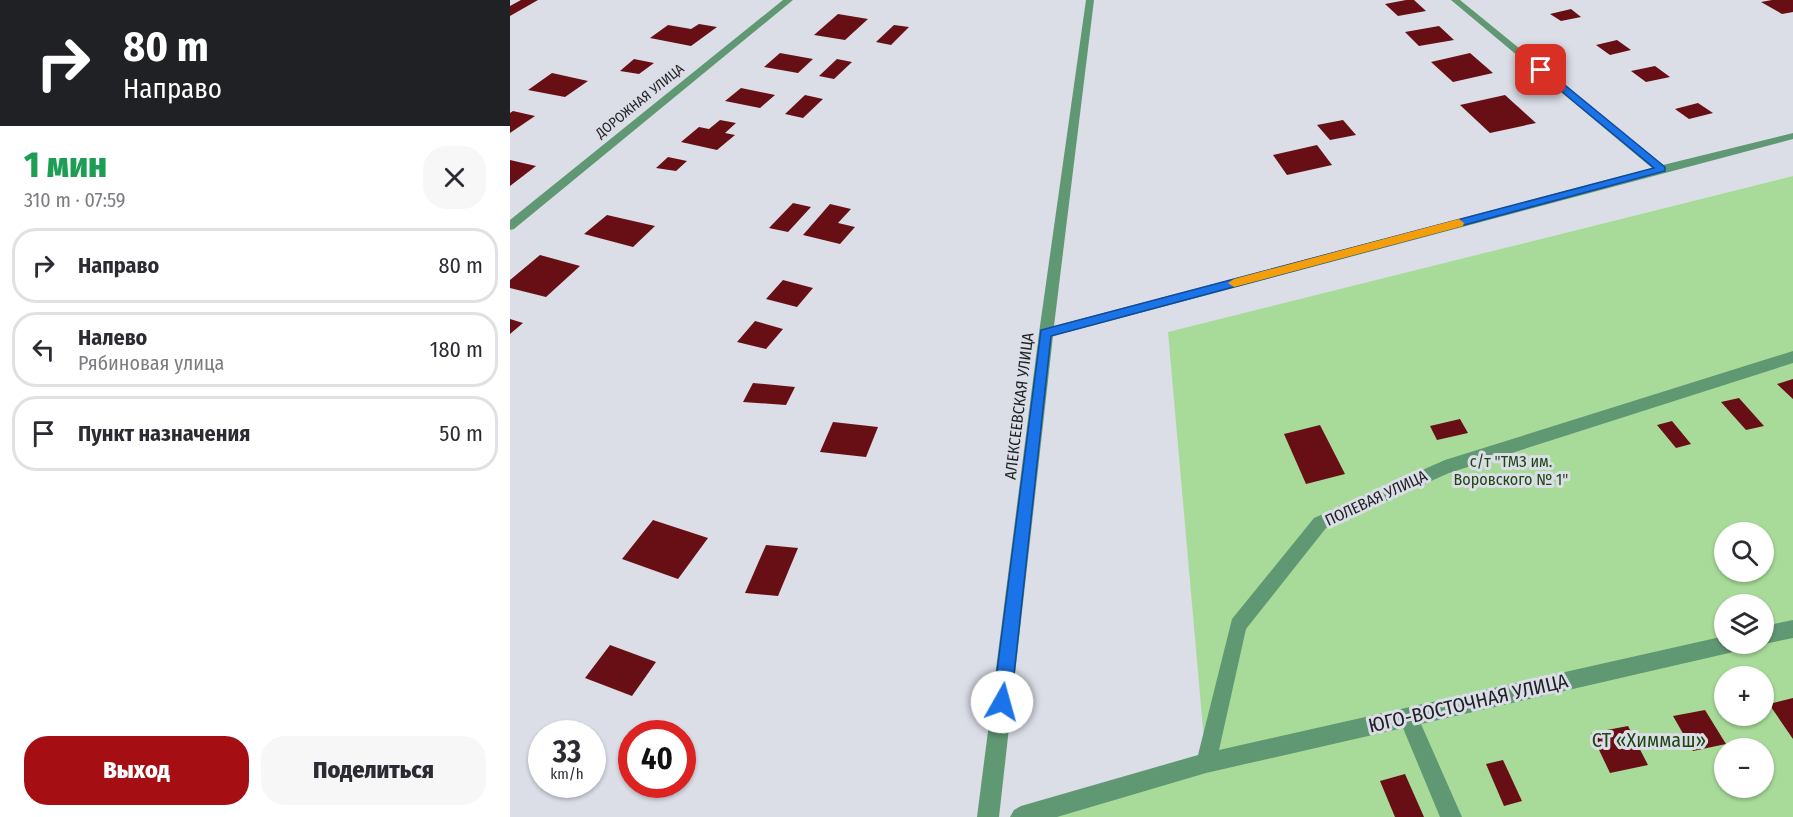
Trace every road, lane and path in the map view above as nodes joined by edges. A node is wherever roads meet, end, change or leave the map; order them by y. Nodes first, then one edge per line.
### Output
1 (789, 0) edge
2 (1090, 0) edge
3 (1455, 0) edge
4 (1793, 136) edge
5 (1661, 169) junction
6 (510, 226) edge
7 (1046, 333) junction
8 (1793, 357) edge
9 (1793, 629) edge
10 (1774, 633) edge
11 (1714, 647) edge
12 (1408, 717) junction
13 (1206, 763) junction
14 (988, 817) edge
15 (1021, 817) edge
16 (1451, 817) edge

1 - 6 street, ДОРОЖНАЯ УЛИЦА
2 - 7 street, АЛЕКСЕЕВСКАЯ УЛИЦА
3 - 5 street
4 - 5 street
5 - 7 street
7 - 14 street, АЛЕКСЕЕВСКАЯ УЛИЦА
8 - 13 street, ПОЛЕВАЯ УЛИЦА
9 - 10 street
11 - 12 street, ЮГО-ВОСТОЧНАЯ УЛИЦА
12 - 13 street, ЮГО-ВОСТОЧНАЯ УЛИЦА
12 - 16 street
13 - 15 street, ЮГО-ВОСТОЧНАЯ УЛИЦА

